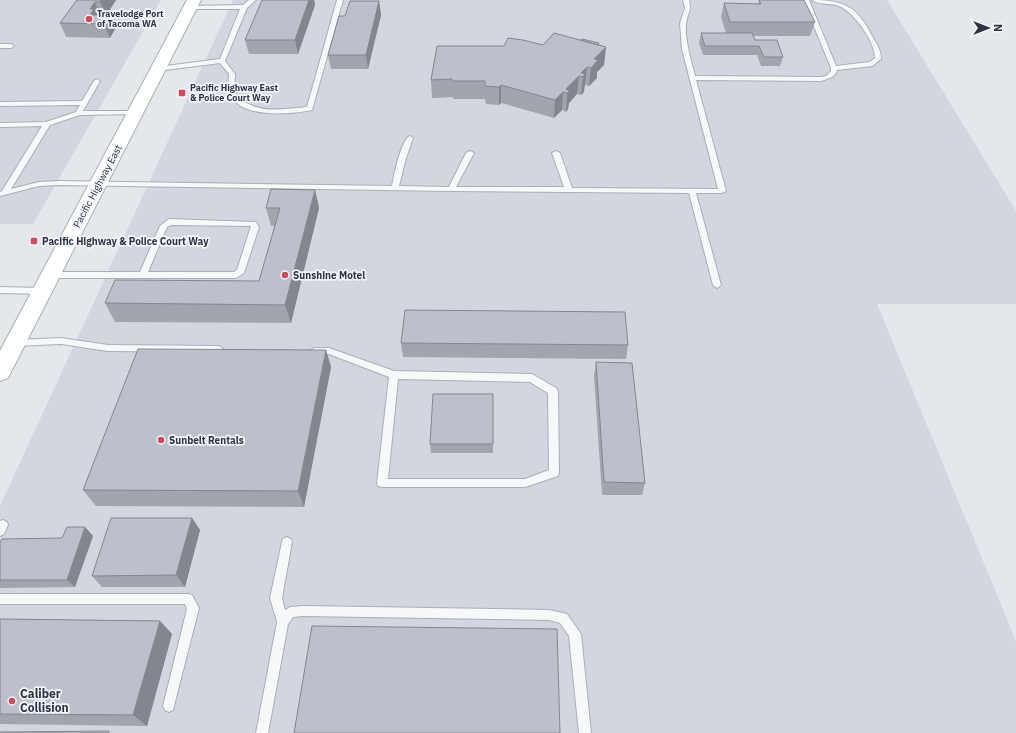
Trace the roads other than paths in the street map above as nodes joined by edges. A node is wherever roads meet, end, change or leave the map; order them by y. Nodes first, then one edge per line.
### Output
1 (253, 0) edge
2 (340, 0) edge
3 (686, 0) edge
4 (806, 0) edge
5 (815, 0) edge
6 (192, 3) edge
7 (244, 7) junction
8 (0, 46) edge
9 (11, 46) dead end
10 (222, 61) junction
11 (834, 68) junction
12 (158, 69) junction
13 (693, 78) junction
14 (97, 81) dead end
15 (85, 103) junction
16 (0, 104) edge
17 (79, 113) junction
18 (135, 113) junction
19 (47, 124) junction
20 (0, 125) edge
21 (410, 138) dead end
22 (470, 153) dead end
23 (556, 153) dead end
24 (98, 183) junction
25 (395, 188) junction
26 (451, 189) junction
27 (569, 190) junction
28 (692, 191) junction
29 (3, 192) edge
30 (143, 275) junction
31 (47, 283) junction
32 (718, 285) dead end
33 (0, 290) edge
34 (15, 342) junction
35 (226, 350) edge
36 (306, 351) edge
37 (0, 372) edge
38 (394, 375) junction
39 (287, 542) dead end
40 (0, 599) edge
41 (283, 622) junction
42 (169, 706) dead end
43 (262, 733) edge
44 (585, 733) edge

1 - 7 lane
2 - 10 lane
3 - 13 lane
4 - 11 lane
5 - 11 lane
6 - 7 lane
6 - 12 main road, Pacific Highway East
7 - 10 lane
8 - 9 lane
10 - 12 lane
11 - 13 lane
12 - 18 main road, Pacific Highway East
13 - 28 lane
14 - 15 lane
15 - 16 lane
15 - 17 lane
17 - 18 lane
17 - 19 lane
18 - 24 main road, Pacific Highway East
19 - 20 lane
19 - 29 lane
21 - 25 lane
22 - 26 lane
23 - 27 lane
24 - 25 lane
24 - 29 lane
24 - 31 main road, Pacific Highway East
25 - 26 lane
26 - 27 lane
27 - 28 lane
28 - 32 lane
30 - 30 lane
30 - 31 lane
31 - 33 lane
31 - 34 main road, Pacific Highway East
34 - 35 lane
34 - 37 main road, Pacific Highway East
36 - 38 lane
38 - 38 lane
39 - 41 lane
40 - 42 lane
41 - 43 lane
41 - 44 lane

